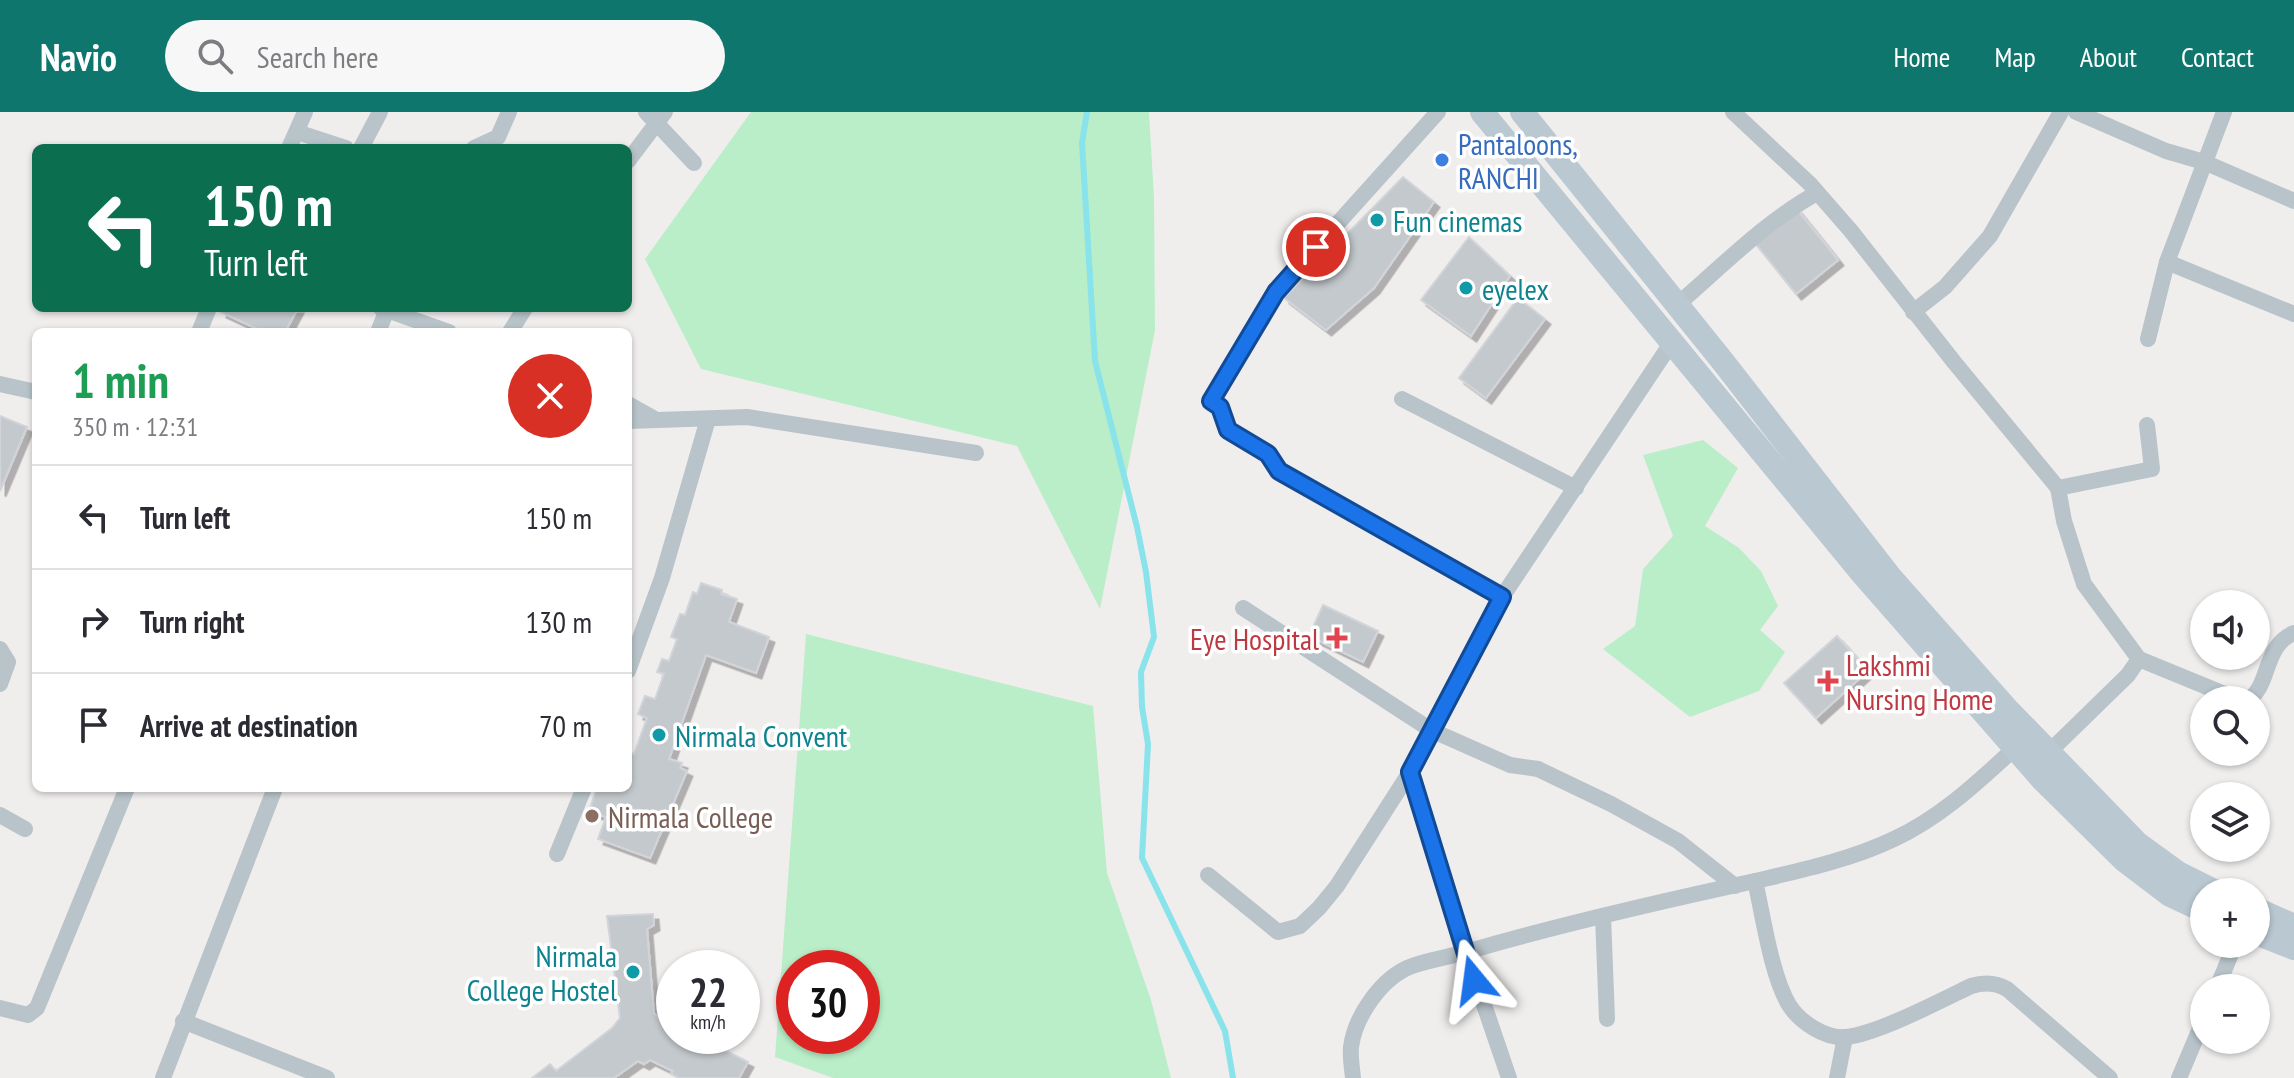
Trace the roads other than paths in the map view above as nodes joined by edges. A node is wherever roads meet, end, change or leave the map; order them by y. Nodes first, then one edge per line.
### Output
1 (305, 112) edge
2 (380, 112) edge
3 (509, 112) edge
4 (1438, 112) edge
5 (1482, 112) edge
6 (1522, 112) edge
7 (1733, 112) edge
8 (2061, 112) edge
9 (2076, 112) edge
10 (2224, 112) edge
11 (655, 116) edge
12 (297, 132) junction
13 (496, 142) edge
14 (291, 144) edge
15 (334, 144) edge
16 (363, 144) edge
17 (632, 154) edge
18 (2204, 162) junction
19 (694, 163) dead end
20 (1817, 193) junction
21 (2294, 201) edge
22 (2167, 262) junction
23 (1677, 305) junction
24 (404, 312) edge
25 (1913, 312) junction
26 (2294, 314) edge
27 (425, 315) edge
28 (443, 328) edge
29 (2148, 339) dead end
30 (1672, 342) junction
31 (0, 384) edge
32 (32, 391) edge
33 (1402, 399) dead end
34 (632, 406) edge
35 (653, 418) junction
36 (708, 419) junction
37 (632, 421) edge
38 (2147, 425) dead end
39 (976, 453) dead end
40 (1576, 488) junction
41 (2058, 488) junction
42 (1502, 597) junction
43 (1243, 608) dead end
44 (2294, 633) edge
45 (0, 649) edge
46 (2139, 659) junction
47 (632, 660) edge
48 (0, 684) edge
49 (2205, 686) edge
50 (2260, 686) edge
51 (1431, 730) junction
52 (2015, 748) junction
53 (2048, 753) junction
54 (1410, 772) junction
55 (125, 792) edge
56 (273, 792) edge
57 (582, 792) edge
58 (0, 815) edge
59 (25, 829) dead end
60 (557, 854) dead end
61 (1208, 875) dead end
62 (2190, 879) edge
63 (1755, 881) junction
64 (1735, 886) junction
65 (2190, 904) edge
66 (2270, 915) edge
67 (1603, 916) junction
68 (2294, 926) edge
69 (2270, 939) edge
70 (2294, 948) edge
71 (1466, 952) junction
72 (0, 1008) edge
73 (1607, 1019) dead end
74 (183, 1021) junction
75 (1845, 1037) junction
76 (2190, 1052) edge
77 (163, 1078) edge
78 (327, 1078) edge
79 (1353, 1078) edge
80 (1509, 1078) edge
81 (1837, 1078) edge
82 (2110, 1078) edge
83 (2179, 1078) edge

1 - 12 street
2 - 16 street
3 - 13 street
4 - 42 street
5 - 30 main road
6 - 23 main road
7 - 20 street
8 - 25 street
9 - 18 street
10 - 18 street
11 - 17 street
11 - 19 street
12 - 14 street
12 - 15 street
18 - 21 street
18 - 22 street
20 - 23 street
20 - 25 street
22 - 26 street
22 - 29 street
23 - 53 main road
24 - 27 street
25 - 41 street
27 - 28 street
30 - 40 street
30 - 52 main road
31 - 32 street
33 - 40 street
34 - 35 street
35 - 36 street
35 - 37 street
36 - 39 street
36 - 47 street
38 - 41 street
40 - 42 street
41 - 46 street
42 - 51 street
43 - 51 street
44 - 50 street
45 - 48 street
46 - 49 street
46 - 53 street
51 - 54 street
51 - 64 street
52 - 63 street
52 - 65 main road
53 - 62 main road
54 - 61 street
54 - 71 street
55 - 72 street
56 - 74 street
57 - 60 street
58 - 59 street
63 - 64 street
63 - 75 street
64 - 67 street
66 - 68 main road
67 - 71 street
67 - 73 street
69 - 70 main road
71 - 79 street
71 - 80 street
74 - 77 street
74 - 78 street
75 - 81 street
75 - 82 street
76 - 83 street

